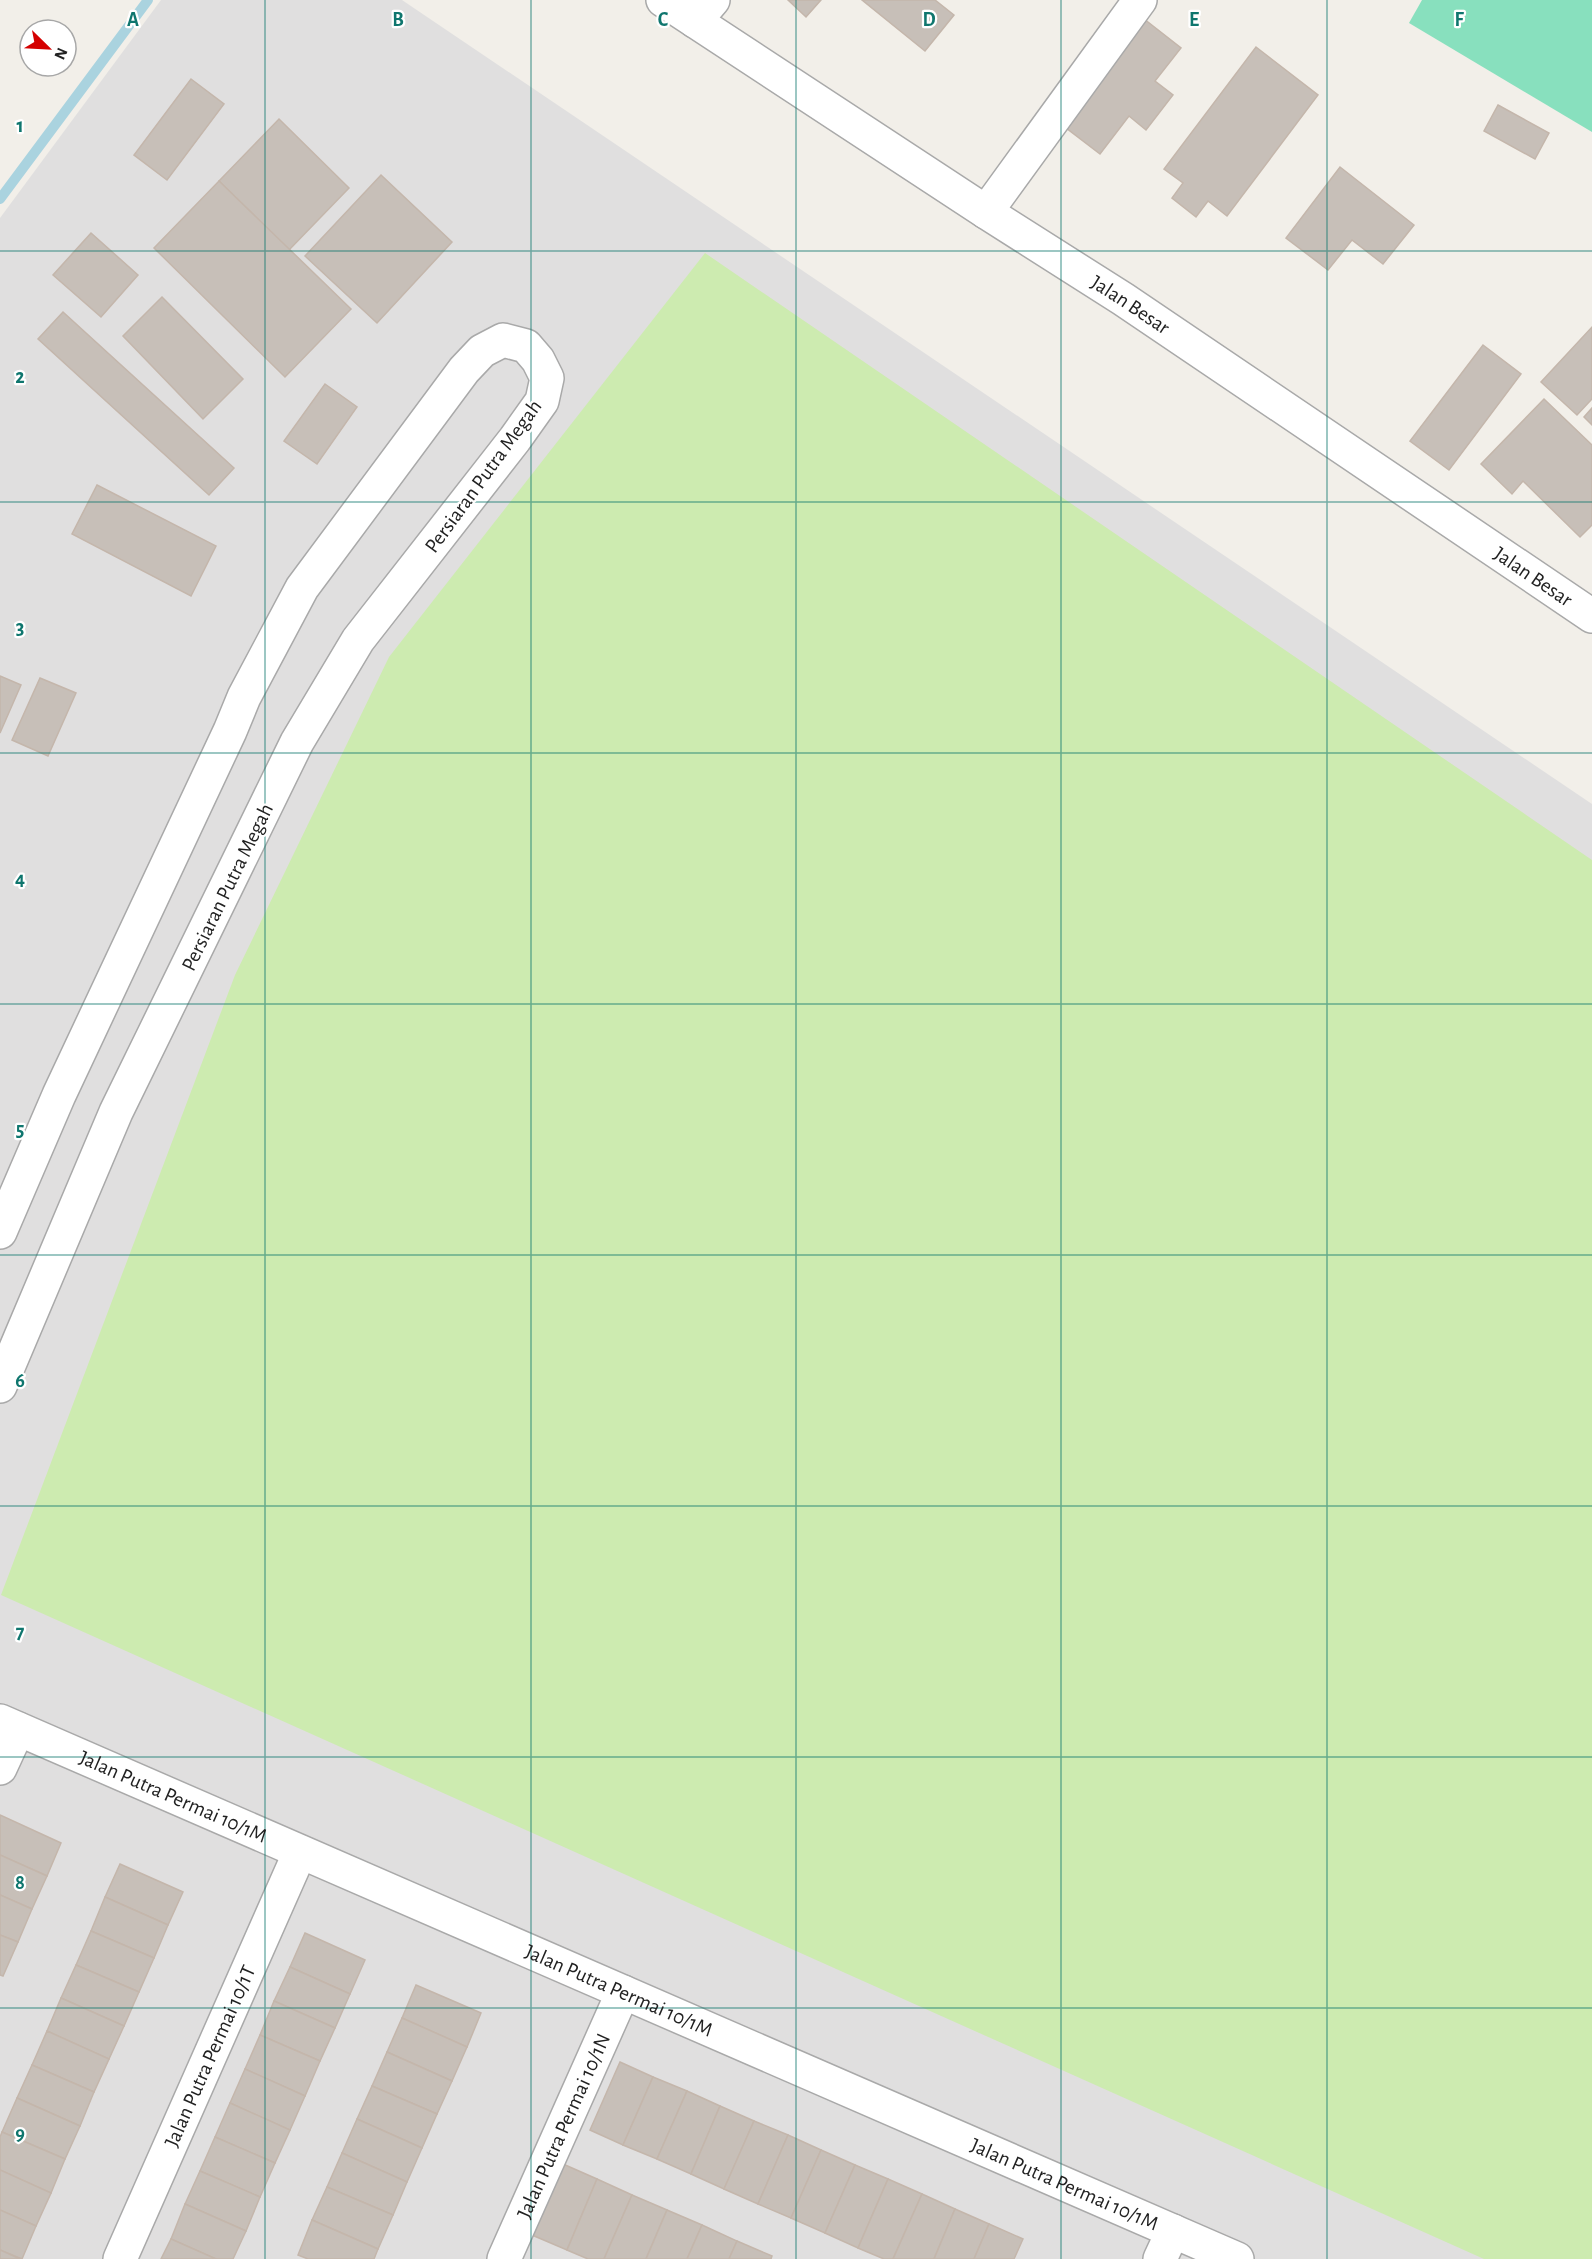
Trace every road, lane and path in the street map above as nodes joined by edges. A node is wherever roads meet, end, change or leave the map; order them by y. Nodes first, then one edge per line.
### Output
1 (663, 0) edge
2 (1140, 0) edge
3 (704, 11) edge
4 (986, 212) junction
5 (1590, 611) edge
6 (0, 1232) edge
7 (0, 1386) edge
8 (9, 1725) edge
9 (0, 1768) edge
10 (300, 1852) junction
11 (623, 1992) junction
12 (1167, 2245) edge
13 (514, 2256) edge
14 (120, 2259) edge
15 (1238, 2259) edge

1 - 3 street, Jalan Besar
2 - 4 street
3 - 4 street, Jalan Besar
4 - 5 street, Jalan Besar
6 - 7 street, Persiaran Putra Megah
8 - 9 street
8 - 10 street, Jalan Putra Permai 10/1M
10 - 11 street, Jalan Putra Permai 10/1M
10 - 14 street, Jalan Putra Permai 10/1T
11 - 12 street, Jalan Putra Permai 10/1M
11 - 13 street, Jalan Putra Permai 10/1N
12 - 15 street, Jalan Putra Permai 10/1M

